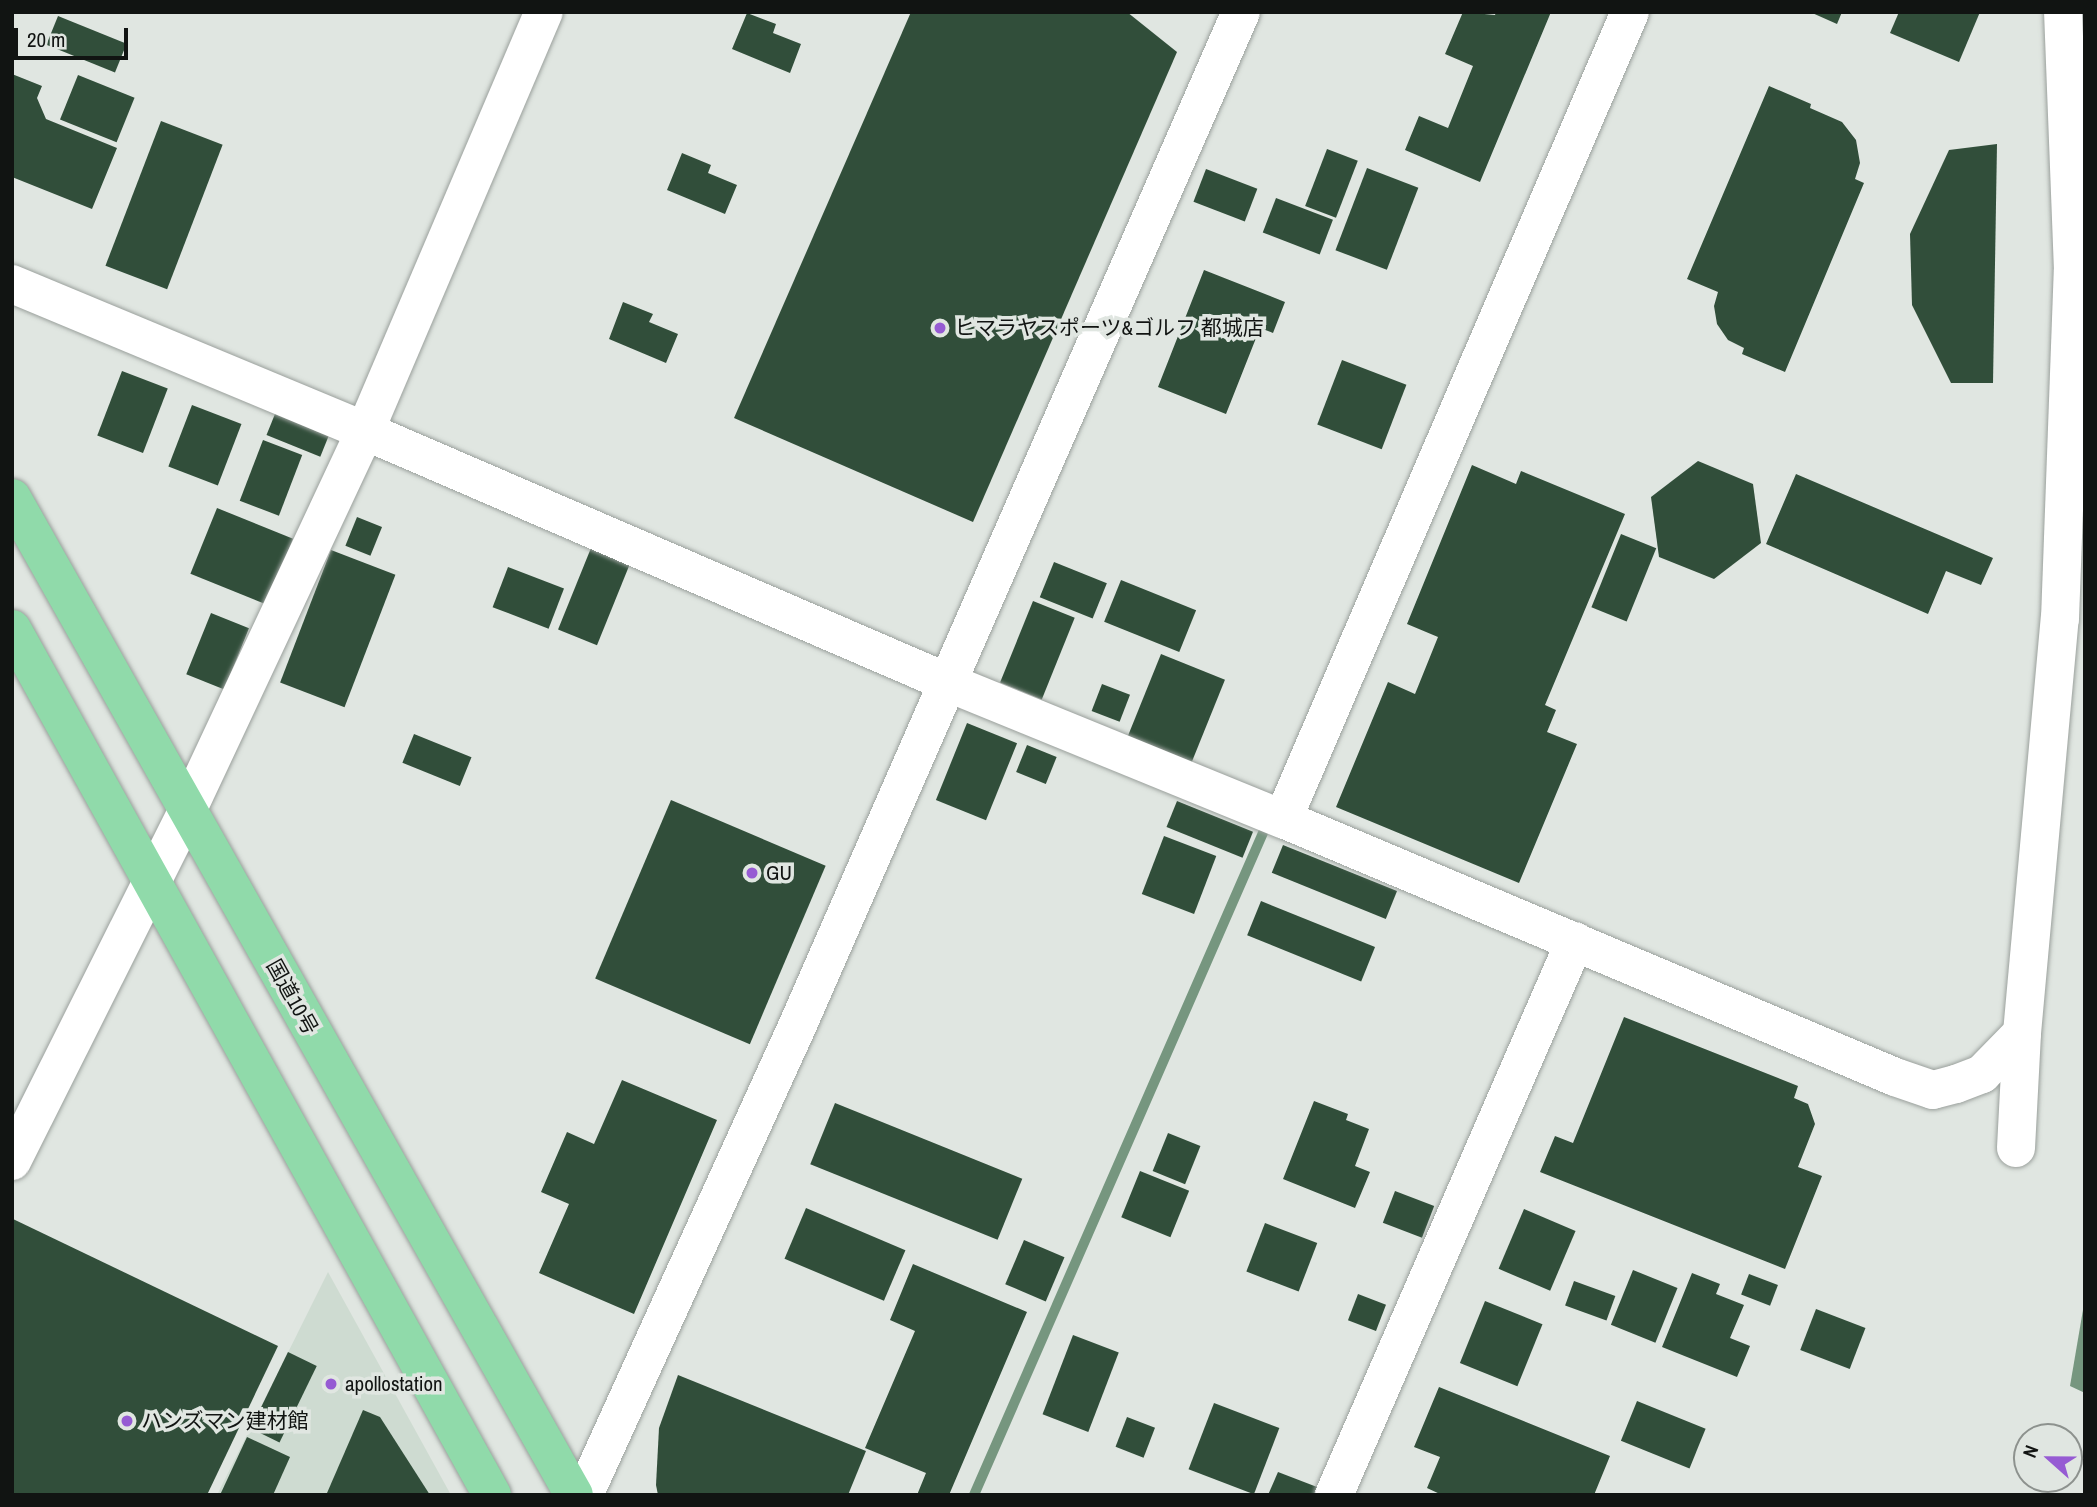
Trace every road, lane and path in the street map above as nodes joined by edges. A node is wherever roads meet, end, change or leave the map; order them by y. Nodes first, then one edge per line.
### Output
1 (544, 12) edge
2 (1241, 12) edge
3 (1630, 12) edge
4 (2063, 12) edge
5 (12, 284) edge
6 (365, 431) junction
7 (12, 498) edge
8 (12, 629) edge
9 (949, 683) junction
10 (187, 811) junction
11 (1283, 819) junction
12 (153, 878) junction
13 (1576, 941) junction
14 (2022, 1033) junction
15 (2016, 1148) dead end
16 (12, 1161) edge
17 (492, 1495) edge
18 (573, 1495) edge
19 (584, 1495) edge
20 (1334, 1495) edge

1 - 6 street
2 - 9 street
3 - 11 street
4 - 14 street
5 - 6 street
6 - 9 street
6 - 10 street
7 - 10 highway, 国道10号
8 - 12 highway
9 - 11 street
9 - 19 street
10 - 12 street
10 - 18 highway, 国道10号
11 - 13 street
12 - 16 street
12 - 17 highway
13 - 14 street
13 - 20 street
14 - 15 street

